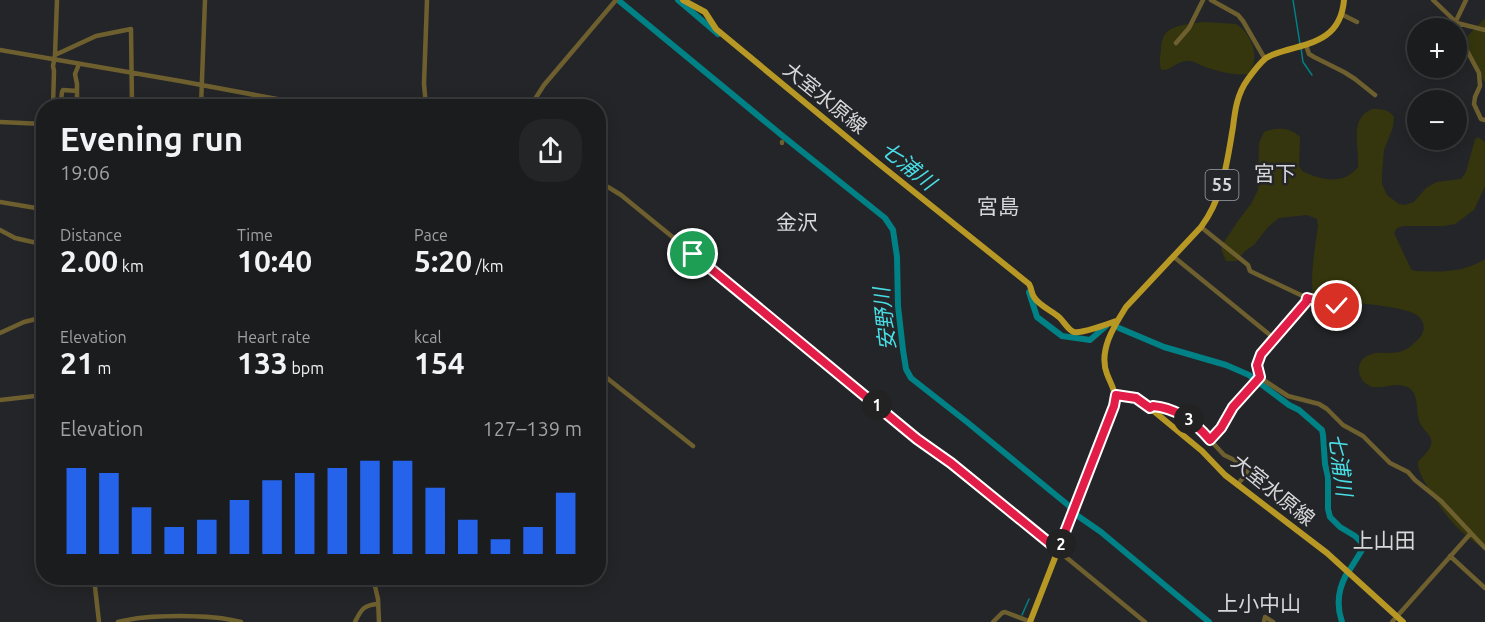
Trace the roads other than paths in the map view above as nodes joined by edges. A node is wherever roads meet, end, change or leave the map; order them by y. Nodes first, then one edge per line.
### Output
1 (57, 0) edge
2 (205, 0) edge
3 (427, 0) edge
4 (683, 0) edge
5 (1203, 0) edge
6 (1211, 0) edge
7 (1344, 0) edge
8 (1433, 0) edge
9 (1466, 0) edge
10 (615, 2) edge
11 (1341, 14) junction
12 (1452, 18) edge
13 (1458, 18) edge
14 (1358, 22) dead end
15 (1467, 25) edge
16 (1485, 30) edge
17 (1176, 43) dead end
18 (1302, 46) junction
19 (0, 50) edge
20 (1467, 51) edge
21 (55, 58) junction
22 (1265, 59) junction
23 (79, 64) junction
24 (132, 73) junction
25 (202, 86) junction
26 (77, 91) junction
27 (1375, 95) dead end
28 (53, 99) edge
29 (61, 99) edge
30 (76, 99) edge
31 (132, 99) edge
32 (201, 99) edge
33 (277, 99) edge
34 (425, 99) edge
35 (535, 99) edge
36 (1485, 120) edge
37 (0, 122) edge
38 (36, 124) edge
39 (606, 187) edge
40 (0, 202) edge
41 (36, 208) edge
42 (1201, 227) junction
43 (0, 230) edge
44 (36, 243) edge
45 (1174, 257) junction
46 (1307, 298) junction
47 (1337, 306) dead end
48 (36, 319) edge
49 (1116, 321) junction
50 (0, 333) edge
51 (1275, 339) junction
52 (606, 377) edge
53 (1258, 379) junction
54 (1116, 395) junction
55 (36, 396) edge
56 (0, 400) edge
57 (1150, 408) junction
58 (1210, 440) junction
59 (693, 446) dead end
60 (1237, 485) junction
61 (1471, 533) junction
62 (1485, 548) edge
63 (1058, 550) junction
64 (1450, 556) junction
65 (95, 585) edge
66 (374, 585) edge
67 (1485, 588) edge
68 (378, 604) junction
69 (1397, 616) junction
70 (99, 622) edge
71 (118, 622) edge
72 (241, 622) edge
73 (355, 622) edge
74 (379, 622) edge
75 (993, 622) edge
76 (1030, 622) edge
77 (1145, 622) edge
78 (1264, 622) edge
79 (1273, 622) edge
80 (1392, 622) edge
81 (1403, 622) edge

1 - 21 street
2 - 25 street
3 - 34 street
4 - 49 main road, 大室水原線
5 - 17 street
6 - 22 street
7 - 11 main road, 55
8 - 12 street
9 - 13 street
10 - 35 street
11 - 14 street
11 - 18 main road, 55
15 - 16 street
18 - 22 main road, 55
18 - 27 street
19 - 21 street
20 - 36 street
21 - 23 street
21 - 24 street
21 - 28 street
22 - 42 main road, 55
23 - 24 street
23 - 26 street
24 - 25 street
24 - 31 street
25 - 32 street
25 - 33 street
26 - 29 street
26 - 30 street
37 - 38 street
39 - 63 street
40 - 41 street
42 - 45 main road, 55
42 - 46 street
43 - 44 street
45 - 49 main road, 55
45 - 51 street
46 - 47 street
46 - 51 street
48 - 50 street
49 - 54 main road, 55
51 - 53 street
52 - 59 street
53 - 58 street
53 - 61 street
54 - 57 main road, 大室水原線
54 - 63 main road
55 - 56 street
57 - 58 street
57 - 60 main road, 大室水原線
58 - 60 street
60 - 69 main road, 大室水原線
61 - 62 street
61 - 64 street
63 - 76 main road
63 - 77 street
64 - 67 street
64 - 69 street
65 - 70 street
66 - 68 street
68 - 73 street
68 - 74 street
69 - 80 street
69 - 81 main road, 大室水原線
71 - 72 street
75 - 76 street
78 - 79 street

